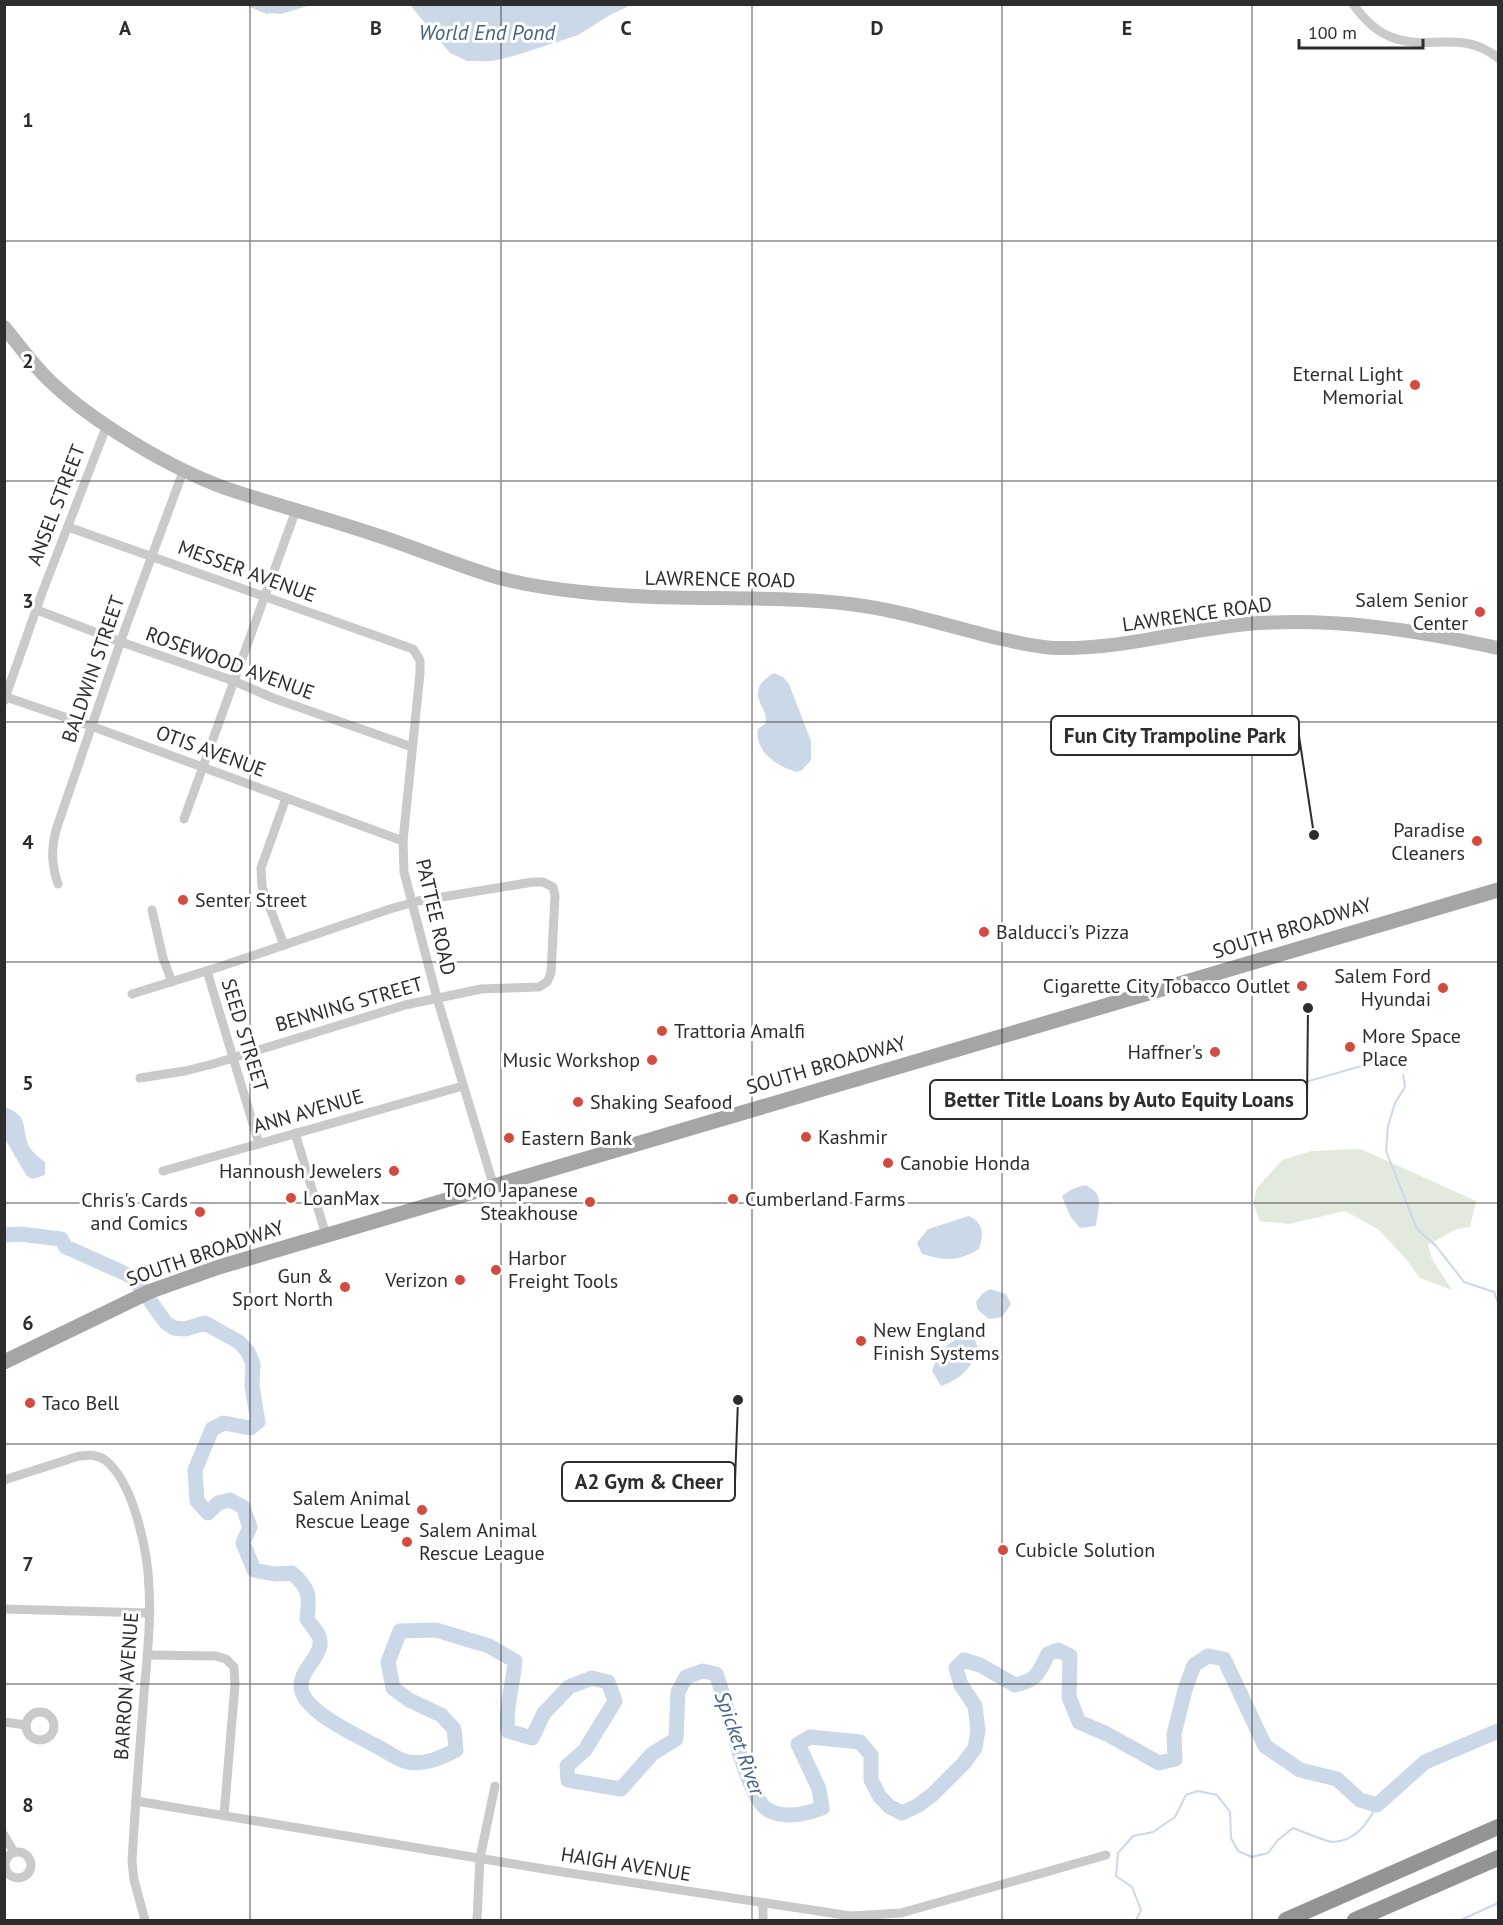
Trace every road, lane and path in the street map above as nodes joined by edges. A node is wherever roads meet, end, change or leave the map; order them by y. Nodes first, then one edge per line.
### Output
1 (1353, 4) edge
2 (1498, 58) edge
3 (4, 327) edge
4 (107, 425) junction
5 (184, 469) junction
6 (296, 510) junction
7 (68, 527) junction
8 (153, 556) junction
9 (265, 597) junction
10 (37, 610) junction
11 (121, 642) junction
12 (1498, 648) edge
13 (413, 649) joint
14 (234, 681) junction
15 (5, 699) edge
16 (91, 726) junction
17 (412, 747) junction
18 (203, 767) junction
19 (286, 798) junction
20 (184, 819) dead end
21 (403, 841) junction
22 (58, 884) dead end
23 (1498, 890) edge
24 (411, 903) junction
25 (152, 910) dead end
26 (284, 945) junction
27 (207, 971) junction
28 (172, 982) junction
29 (132, 994) dead end
30 (437, 998) junction
31 (232, 1057) junction
32 (140, 1078) dead end
33 (463, 1086) junction
34 (295, 1134) junction
35 (260, 1144) junction
36 (163, 1171) dead end
37 (494, 1187) junction
38 (326, 1235) junction
39 (4, 1362) edge
40 (4, 1480) edge
41 (4, 1609) edge
42 (150, 1613) junction
43 (147, 1655) junction
44 (4, 1722) edge
45 (26, 1725) dead end
46 (495, 1786) dead end
47 (136, 1802) junction
48 (224, 1815) junction
49 (1498, 1827) edge
50 (4, 1835) edge
51 (14, 1852) dead end
52 (1106, 1855) dead end
53 (480, 1858) junction
54 (1498, 1858) edge
55 (763, 1904) junction
56 (145, 1920) edge
57 (477, 1920) edge
58 (763, 1920) edge
59 (1286, 1920) edge
60 (1355, 1920) edge

1 - 2 street
3 - 4 street, LAWRENCE ROAD
4 - 5 street, LAWRENCE ROAD
4 - 7 street, ANSEL STREET
5 - 6 street, LAWRENCE ROAD
5 - 8 street, BALDWIN STREET
6 - 9 street
6 - 12 street, LAWRENCE ROAD
7 - 8 street, MESSER AVENUE
7 - 10 street, ANSEL STREET
8 - 9 street, MESSER AVENUE
8 - 11 street, BALDWIN STREET
9 - 13 street, MESSER AVENUE
9 - 14 street
10 - 11 street, ROSEWOOD AVENUE
10 - 15 street, ANSEL STREET
11 - 14 street, ROSEWOOD AVENUE
11 - 16 street, BALDWIN STREET
13 - 17 street, PATTEE ROAD
14 - 17 street, ROSEWOOD AVENUE
14 - 18 street
15 - 16 street, OTIS AVENUE
16 - 18 street, OTIS AVENUE
16 - 22 street, BALDWIN STREET
17 - 21 street, PATTEE ROAD
18 - 19 street, OTIS AVENUE
18 - 20 street
19 - 21 street, OTIS AVENUE
19 - 26 street
21 - 24 street, PATTEE ROAD
23 - 37 main road, SOUTH BROADWAY
24 - 26 street
24 - 30 street, PATTEE ROAD
24 - 30 street, BENNING STREET
25 - 28 street
26 - 27 street
27 - 28 street
27 - 31 street, SEED STREET
28 - 29 street
30 - 31 street, BENNING STREET
30 - 33 street, PATTEE ROAD
31 - 32 street, BENNING STREET
31 - 35 street, SEED STREET
33 - 34 street, ANN AVENUE
33 - 37 street, PATTEE ROAD
34 - 35 street, ANN AVENUE
34 - 38 street
35 - 36 street, ANN AVENUE
37 - 38 main road, SOUTH BROADWAY
38 - 39 main road, SOUTH BROADWAY
40 - 42 street, BARRON AVENUE
41 - 42 street
42 - 43 street, BARRON AVENUE
43 - 47 street, BARRON AVENUE
43 - 48 street
44 - 45 street
46 - 53 street
47 - 48 street, HAIGH AVENUE
47 - 56 street, BARRON AVENUE
48 - 53 street, HAIGH AVENUE
49 - 59 highway
50 - 51 street
52 - 55 street, HAIGH AVENUE
53 - 55 street, HAIGH AVENUE
53 - 57 street
54 - 60 highway
55 - 58 street

